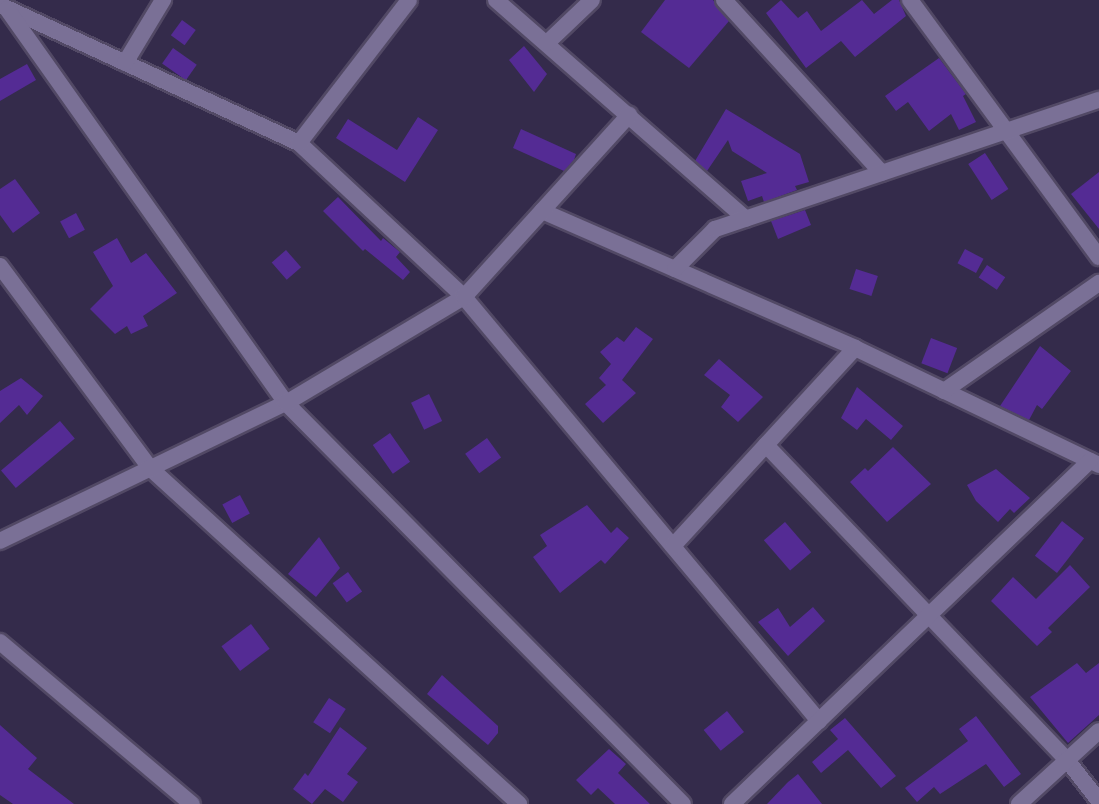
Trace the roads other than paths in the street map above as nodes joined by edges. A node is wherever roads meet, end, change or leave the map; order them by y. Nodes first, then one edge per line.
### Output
1 (163, 0) edge
2 (409, 0) edge
3 (496, 0) edge
4 (592, 0) edge
5 (724, 0) edge
6 (910, 0) edge
7 (3, 7) edge
8 (547, 43) junction
9 (125, 63) junction
10 (1099, 100) edge
11 (629, 115) junction
12 (1007, 131) junction
13 (299, 143) junction
14 (882, 173) junction
15 (542, 211) junction
16 (746, 219) junction
17 (1099, 257) edge
18 (0, 266) edge
19 (675, 269) junction
20 (1099, 283) edge
21 (464, 297) junction
22 (855, 348) junction
23 (944, 391) junction
24 (286, 403) junction
25 (766, 445) junction
26 (1094, 463) edge
27 (150, 468) junction
28 (3, 534) edge
29 (673, 546) junction
30 (929, 615) junction
31 (0, 642) edge
32 (819, 721) junction
33 (1099, 730) edge
34 (1067, 760) junction
35 (1099, 801) edge
36 (192, 804) edge
37 (519, 804) edge
38 (683, 804) edge
39 (732, 804) edge
40 (1019, 804) edge

1 - 9 street
2 - 13 street
3 - 8 street
4 - 8 street
5 - 14 street
6 - 12 street
7 - 9 street
7 - 24 street
8 - 11 street
9 - 13 street
10 - 12 street
11 - 15 street
11 - 16 street
12 - 14 street
12 - 17 street
13 - 21 street
14 - 16 street
15 - 19 street
15 - 21 street
16 - 19 street
18 - 27 street
19 - 22 street
20 - 23 street
21 - 24 street
21 - 29 street
22 - 23 street
22 - 25 street
23 - 26 street
24 - 27 street
24 - 38 street
25 - 29 street
25 - 30 street
26 - 30 street
27 - 28 street
27 - 37 street
29 - 32 street
30 - 32 street
30 - 34 street
31 - 36 street
32 - 39 street
33 - 34 street
34 - 35 street
34 - 40 street

